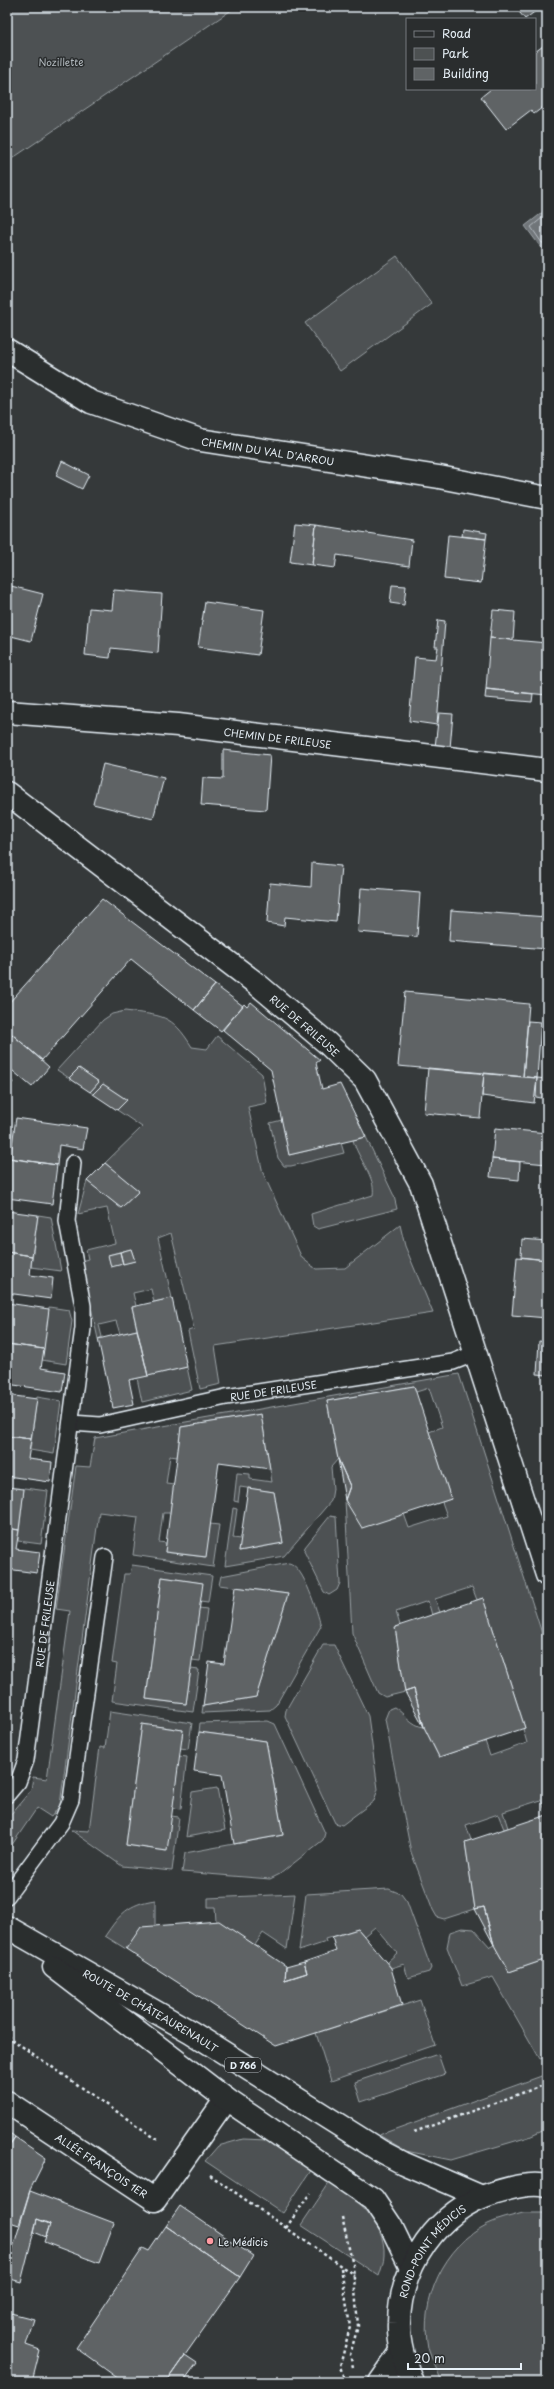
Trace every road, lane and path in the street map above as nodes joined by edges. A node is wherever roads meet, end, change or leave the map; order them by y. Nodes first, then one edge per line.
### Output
1 (7, 350) edge
2 (547, 498) edge
3 (7, 712) edge
4 (547, 770) edge
5 (7, 793) edge
6 (74, 1163) dead end
7 (476, 1353) junction
8 (71, 1423) junction
9 (104, 1557) dead end
10 (547, 1575) edge
11 (7, 1795) edge
12 (7, 1896) edge
13 (7, 1927) edge
14 (7, 1930) edge
15 (547, 2084) edge
16 (226, 2099) junction
17 (7, 2102) edge
18 (407, 2135) dead end
19 (545, 2183) edge
20 (311, 2191) dead end
21 (482, 2197) junction
22 (341, 2214) dead end
23 (286, 2228) dead end
24 (411, 2267) junction
25 (354, 2276) junction
26 (401, 2352) junction
27 (354, 2374) dead end
28 (345, 2382) edge
29 (380, 2382) edge
30 (412, 2382) edge

1 - 2 street, CHEMIN DU VAL D'ARROU
3 - 4 street, CHEMIN DE FRILEUSE
5 - 7 street, RUE DE FRILEUSE
6 - 8 lane, RUE DE FRILEUSE
7 - 8 lane, RUE DE FRILEUSE
7 - 10 street, RUE DE FRILEUSE
8 - 11 lane, RUE DE FRILEUSE
9 - 12 lane
13 - 21 street, ROUTE DE CHÂTEAURENAULT / D 766
14 - 16 street, ROUTE DE CHÂTEAURENAULT
15 - 18 path
16 - 17 street, ALLÉE FRANÇOIS 1ER
16 - 24 street, ROUTE DE CHÂTEAURENAULT
19 - 21 street, ROND-POINT MÉDICIS
20 - 23 path
21 - 24 street, ROND-POINT MÉDICIS
22 - 25 path
24 - 26 street, ROND-POINT MÉDICIS
25 - 27 path
25 - 28 path
26 - 29 street
26 - 30 street, ROND-POINT MÉDICIS

